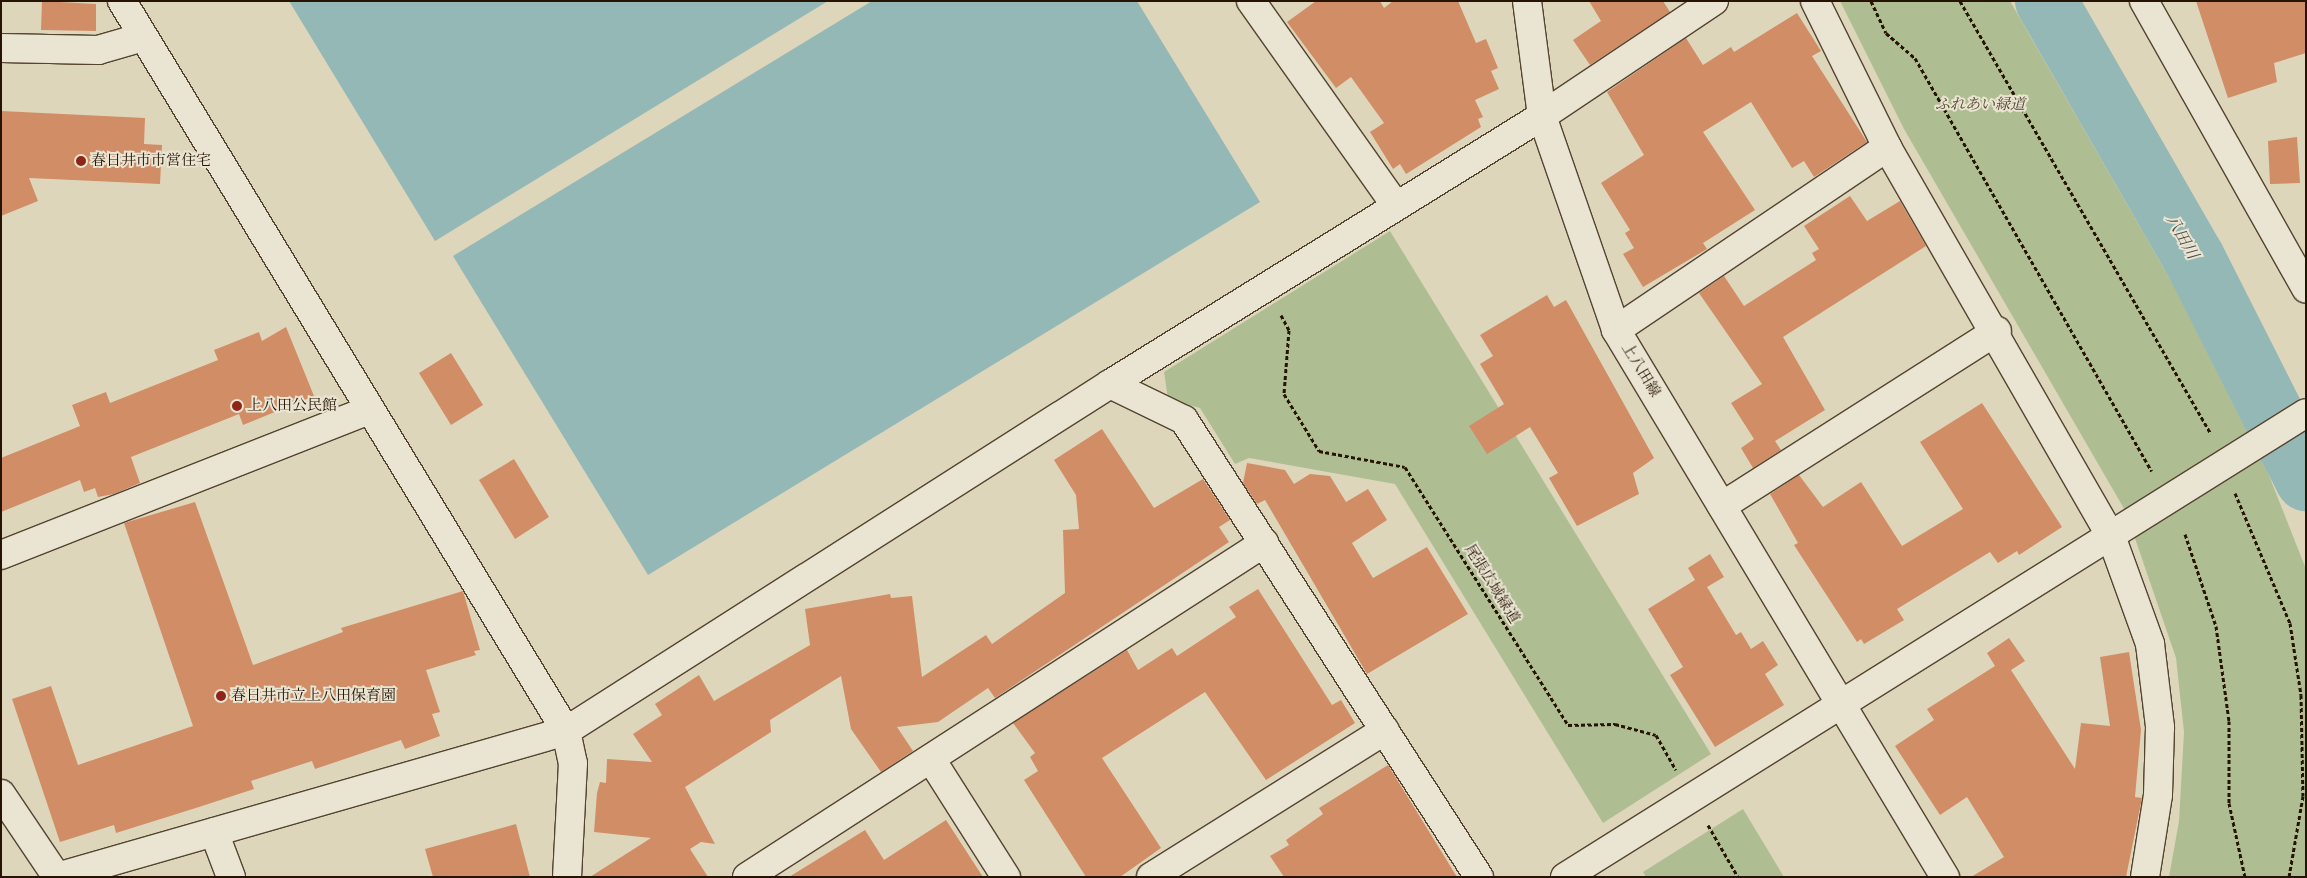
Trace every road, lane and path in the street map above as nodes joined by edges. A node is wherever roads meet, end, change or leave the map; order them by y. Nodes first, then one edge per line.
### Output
1 (122, 1) edge
2 (1251, 1) edge
3 (1527, 1) edge
4 (1714, 1) edge
5 (1815, 1) edge
6 (1871, 1) edge
7 (1960, 1) edge
8 (2144, 1) edge
9 (144, 37) junction
10 (1, 48) edge
11 (1542, 116) junction
12 (1887, 147) junction
13 (1396, 206) junction
14 (1266, 287) junction
15 (2306, 289) edge
16 (1616, 330) junction
17 (1997, 331) junction
18 (1110, 384) junction
19 (369, 410) junction
20 (2306, 413) edge
21 (2226, 464) junction
22 (2152, 471) dead end
23 (1722, 506) junction
24 (2185, 534) dead end
25 (2111, 536) junction
26 (1264, 544) junction
27 (1, 555) edge
28 (1841, 704) junction
29 (1385, 730) junction
30 (566, 732) junction
31 (931, 759) junction
32 (1, 794) edge
33 (1692, 798) junction
34 (214, 832) junction
35 (57, 877) edge
36 (231, 877) edge
37 (567, 877) edge
38 (747, 877) edge
39 (1006, 877) edge
40 (1151, 877) edge
41 (1479, 877) edge
42 (1564, 877) edge
43 (1738, 877) edge
44 (1945, 877) edge
45 (2145, 877) edge
46 (2245, 877) edge
47 (2289, 877) edge

1 - 9 street
2 - 13 street
3 - 11 street, 上八田線
4 - 11 street
5 - 12 street
6 - 22 path
7 - 21 path
8 - 15 street
9 - 10 street
9 - 19 street
11 - 13 street
11 - 16 street, 上八田線
12 - 16 street
12 - 17 street
13 - 14 street
14 - 18 street
14 - 33 path, 尾張広域緑道
16 - 23 street, 上八田線
17 - 23 street
17 - 25 street
18 - 26 street
18 - 30 street
19 - 27 street
19 - 30 street
20 - 21 street
21 - 25 street
21 - 47 path
23 - 28 street, 上八田線
24 - 46 path
25 - 28 street
25 - 45 street
26 - 29 street
26 - 31 street
28 - 33 street
28 - 44 street, 上八田線
29 - 40 street
29 - 41 street
30 - 34 street
30 - 37 street
31 - 38 street
31 - 39 street
32 - 35 street
33 - 42 street
33 - 43 path, 尾張広域緑道
34 - 35 street
34 - 36 street

